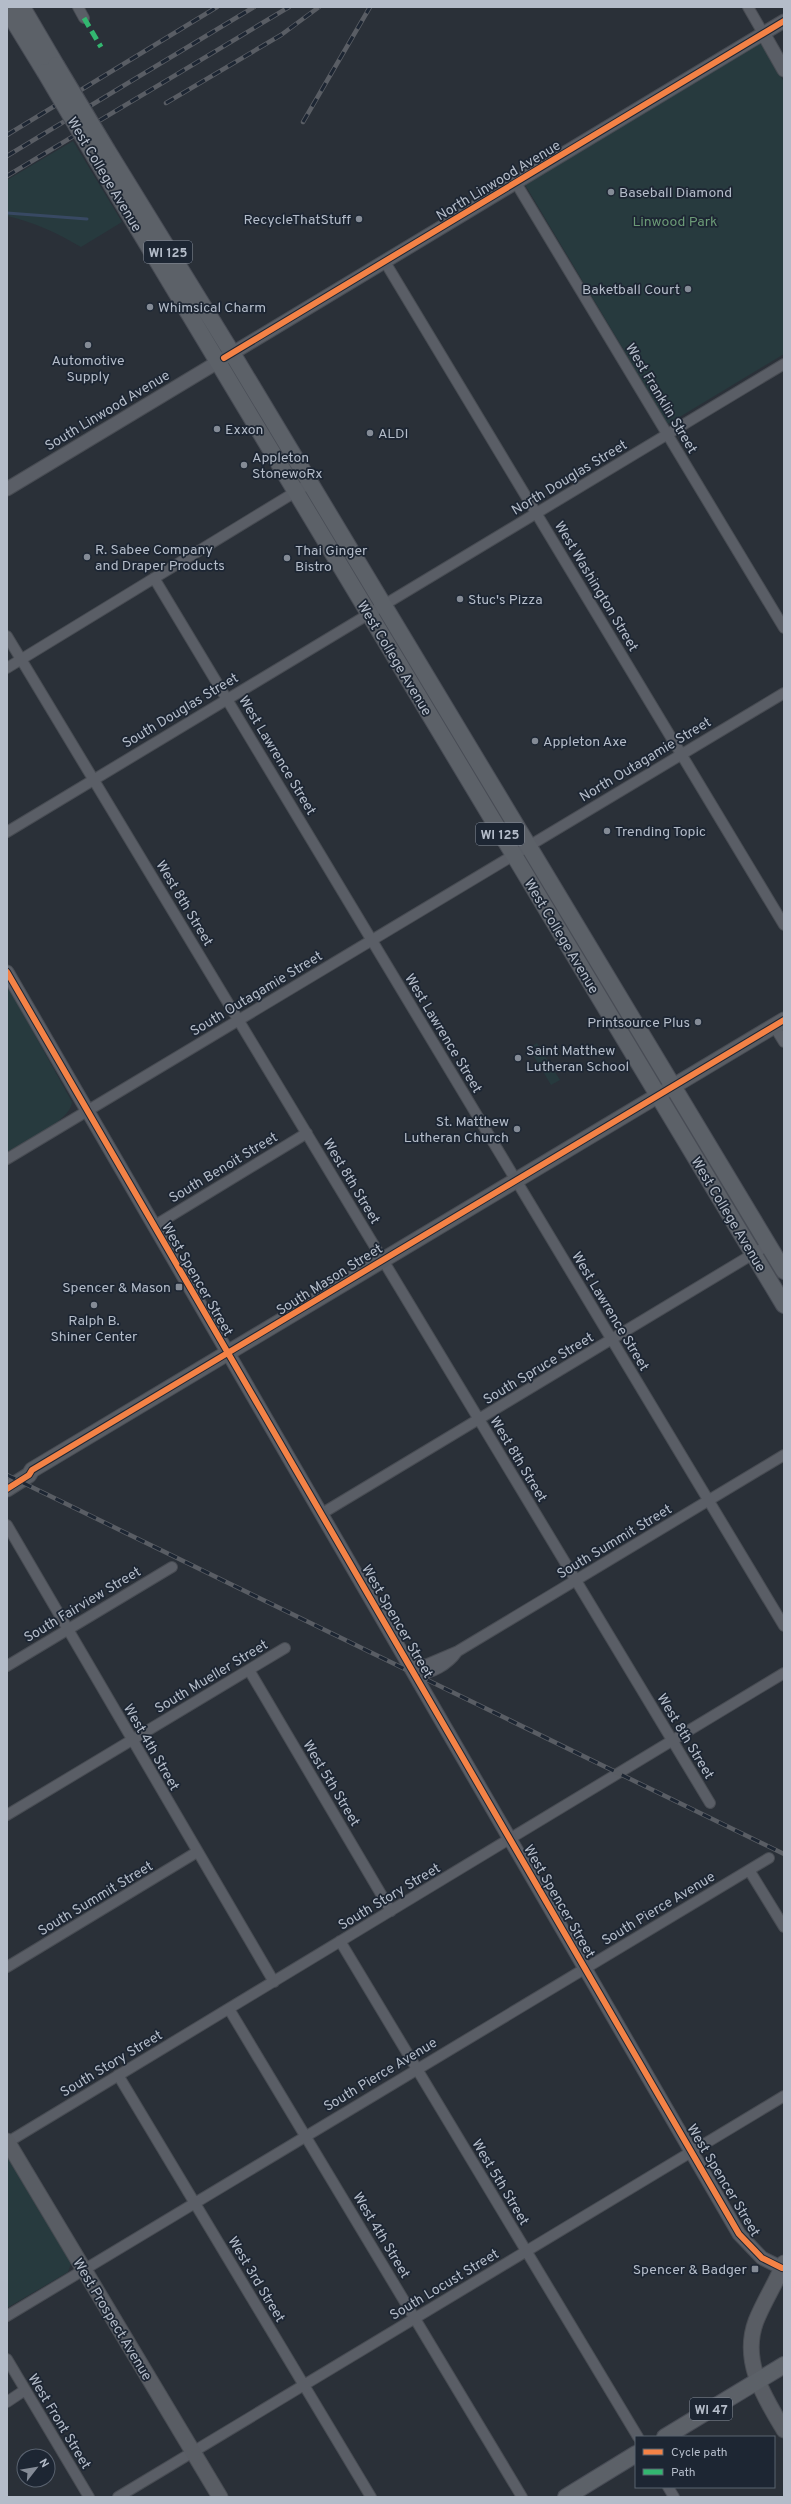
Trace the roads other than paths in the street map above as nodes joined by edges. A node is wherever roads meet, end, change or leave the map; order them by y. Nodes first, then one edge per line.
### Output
1 (22, 7) edge
2 (78, 7) edge
3 (748, 7) edge
4 (7, 10) edge
5 (84, 18) dead end
6 (784, 21) edge
7 (763, 33) junction
8 (50, 68) junction
9 (784, 70) edge
10 (516, 183) junction
11 (385, 262) junction
12 (224, 357) junction
13 (784, 364) edge
14 (667, 434) junction
15 (261, 436) junction
16 (290, 451) junction
17 (310, 483) junction
18 (7, 489) edge
19 (294, 492) junction
20 (536, 512) junction
21 (154, 578) junction
22 (383, 604) junction
23 (368, 614) junction
24 (784, 628) edge
25 (7, 636) edge
26 (21, 659) junction
27 (7, 668) edge
28 (784, 693) edge
29 (227, 698) junction
30 (681, 754) junction
31 (93, 778) junction
32 (7, 832) edge
33 (520, 850) junction
34 (784, 925) edge
35 (372, 940) junction
36 (7, 972) edge
37 (239, 1020) junction
38 (779, 1023) edge
39 (784, 1042) edge
40 (665, 1091) junction
41 (87, 1111) junction
42 (307, 1133) junction
43 (7, 1159) edge
44 (516, 1180) junction
45 (154, 1226) junction
46 (768, 1245) junction
47 (753, 1254) junction
48 (383, 1260) junction
49 (784, 1271) edge
50 (784, 1305) edge
51 (612, 1340) junction
52 (228, 1355) junction
53 (479, 1419) junction
54 (784, 1455) edge
55 (32, 1470) junction
56 (7, 1481) edge
57 (7, 1489) edge
58 (708, 1500) junction
59 (321, 1514) junction
60 (7, 1525) edge
61 (172, 1566) dead end
62 (575, 1580) junction
63 (784, 1626) edge
64 (68, 1630) junction
65 (285, 1648) dead end
66 (458, 1651) junction
67 (405, 1657) junction
68 (7, 1666) edge
69 (248, 1670) junction
70 (784, 1673) edge
71 (416, 1675) junction
72 (131, 1740) junction
73 (672, 1741) junction
74 (710, 1803) dead end
75 (7, 1815) edge
76 (510, 1838) junction
77 (197, 1852) junction
78 (769, 1858) dead end
79 (749, 1870) junction
80 (391, 1911) junction
81 (784, 1928) edge
82 (340, 1941) junction
83 (7, 1967) edge
84 (585, 1968) junction
85 (274, 1982) junction
86 (229, 2008) junction
87 (418, 2069) junction
88 (118, 2075) junction
89 (784, 2096) edge
90 (306, 2135) junction
91 (8, 2141) edge
92 (692, 2152) junction
93 (194, 2202) junction
94 (526, 2251) junction
95 (783, 2266) edge
96 (84, 2270) junction
97 (7, 2316) edge
98 (415, 2318) junction
99 (7, 2359) edge
100 (784, 2365) edge
101 (757, 2382) junction
102 (304, 2385) junction
103 (25, 2390) junction
104 (7, 2402) edge
105 (784, 2430) edge
106 (637, 2436) edge
107 (666, 2436) edge
108 (193, 2452) junction
109 (635, 2455) edge
110 (669, 2488) edge
111 (89, 2497) edge
112 (118, 2497) edge
113 (220, 2497) edge
114 (371, 2497) edge
115 (522, 2497) edge
116 (566, 2497) edge
117 (674, 2497) edge

1 - 8 main road, West College Avenue / WI 125
2 - 5 street
3 - 7 street
4 - 8 main road, West College Avenue / WI 125
6 - 7 street, North Linwood Avenue
7 - 9 street
7 - 10 street, North Linwood Avenue
8 - 12 main road, West College Avenue / WI 125, bridge
10 - 11 street, North Linwood Avenue
10 - 14 street, West Franklin Street
11 - 12 street, North Linwood Avenue
11 - 20 street, West Washington Street
12 - 15 main road, West College Avenue / WI 125
12 - 16 main road, West College Avenue / WI 125
12 - 18 street, South Linwood Avenue
13 - 14 street, North Douglas Street
14 - 20 street, North Douglas Street
14 - 24 street, West Franklin Street
15 - 16 main road
15 - 19 main road, West College Avenue / WI 125
16 - 17 main road, West College Avenue / WI 125
17 - 19 street
17 - 22 main road, West College Avenue / WI 125
19 - 21 street
19 - 23 main road, West College Avenue / WI 125
20 - 22 street, North Douglas Street
20 - 30 street, West Washington Street
21 - 26 street
21 - 29 street, West Lawrence Street
22 - 23 street, North Douglas Street
22 - 33 main road, West College Avenue / WI 125
23 - 29 street, South Douglas Street
23 - 33 main road, West College Avenue / WI 125
25 - 26 street, West 8th Street
26 - 27 street
26 - 31 street, West 8th Street
28 - 30 street, North Outagamie Street
29 - 31 street, South Douglas Street
29 - 35 street, West Lawrence Street
30 - 33 street, North Outagamie Street
30 - 34 street, West Washington Street
31 - 32 street, South Douglas Street
31 - 37 street, West 8th Street
33 - 35 street, South Outagamie Street
33 - 40 main road, West College Avenue / WI 125
35 - 37 street, South Outagamie Street
35 - 44 street, West Lawrence Street
36 - 41 street, West Spencer Street
37 - 41 street, South Outagamie Street
37 - 42 street, West 8th Street
38 - 39 street
38 - 40 main road, South Mason Street
40 - 44 main road, South Mason Street
40 - 46 main road, West College Avenue / WI 125
40 - 47 main road, West College Avenue / WI 125
41 - 43 street, South Outagamie Street
41 - 45 street, West Spencer Street
42 - 45 street, South Benoit Street
42 - 48 street, West 8th Street
44 - 48 main road, South Mason Street
44 - 51 street, West Lawrence Street
45 - 52 street, West Spencer Street
46 - 47 street, South Spruce Street
46 - 49 main road, West College Avenue / WI 125
47 - 50 main road, West College Avenue / WI 125
47 - 51 street, South Spruce Street
48 - 52 main road, South Mason Street
48 - 53 street, West 8th Street
51 - 53 street, South Spruce Street
51 - 58 street, West Lawrence Street
52 - 55 main road, South Mason Street
52 - 59 street, West Spencer Street
53 - 59 street, South Spruce Street
53 - 62 street, West 8th Street
54 - 58 street, South Summit Street
55 - 56 main road, South Mason Street
55 - 57 main road, South Mason Street
58 - 62 street, South Summit Street
58 - 63 street, West Lawrence Street
59 - 67 street, West Spencer Street
60 - 64 street, West 4th Street
61 - 64 street, South Fairview Street
62 - 66 street, South Summit Street
62 - 73 street, West 8th Street
64 - 68 street, South Fairview Street
64 - 72 street, West 4th Street
65 - 69 street, South Mueller Street
66 - 67 street, South Summit Street
66 - 71 street, South Summit Street
67 - 71 street, West Spencer Street
69 - 72 street, South Mueller Street
69 - 80 street, West 5th Street
70 - 73 street, South Story Street
71 - 76 street, West Spencer Street
72 - 75 street, South Mueller Street
72 - 77 street, West 4th Street
73 - 74 street, West 8th Street
73 - 76 street, South Story Street
76 - 80 street, South Story Street
76 - 84 street, West Spencer Street
77 - 83 street, South Summit Street
77 - 85 street, West 4th Street
78 - 79 street, South Pierce Avenue
79 - 81 street
79 - 84 street, South Pierce Avenue
80 - 82 street, South Story Street
82 - 85 street, South Story Street
82 - 87 street, West 5th Street
84 - 87 street, South Pierce Avenue
84 - 92 street, West Spencer Street
85 - 86 street, South Story Street
86 - 88 street, South Story Street
86 - 90 street, West 4th Street
87 - 90 street, South Pierce Avenue
87 - 94 street, West 5th Street
88 - 91 street, South Story Street
88 - 93 street, West 3rd Street
89 - 92 street, South Locust Street
90 - 93 street, South Pierce Avenue
90 - 98 street, West 4th Street
91 - 96 main road, West Prospect Avenue
92 - 94 street, South Locust Street
92 - 95 street, West Spencer Street
93 - 96 street, South Pierce Avenue
93 - 102 street, West 3rd Street
94 - 98 street, South Locust Street
94 - 106 street, West 5th Street
95 - 101 main road
96 - 97 street, South Pierce Avenue
96 - 108 main road, West Prospect Avenue
98 - 102 street, South Locust Street
98 - 115 street, West 4th Street
99 - 103 street, West Front Street
100 - 101 main road, WI 47
101 - 105 main road
101 - 107 main road, WI 47
102 - 108 street, South Locust Street
102 - 114 street, West 3rd Street
103 - 104 street
103 - 111 street, West Front Street
108 - 112 street, South Locust Street
108 - 113 main road, West Prospect Avenue
109 - 116 main road
110 - 117 street

